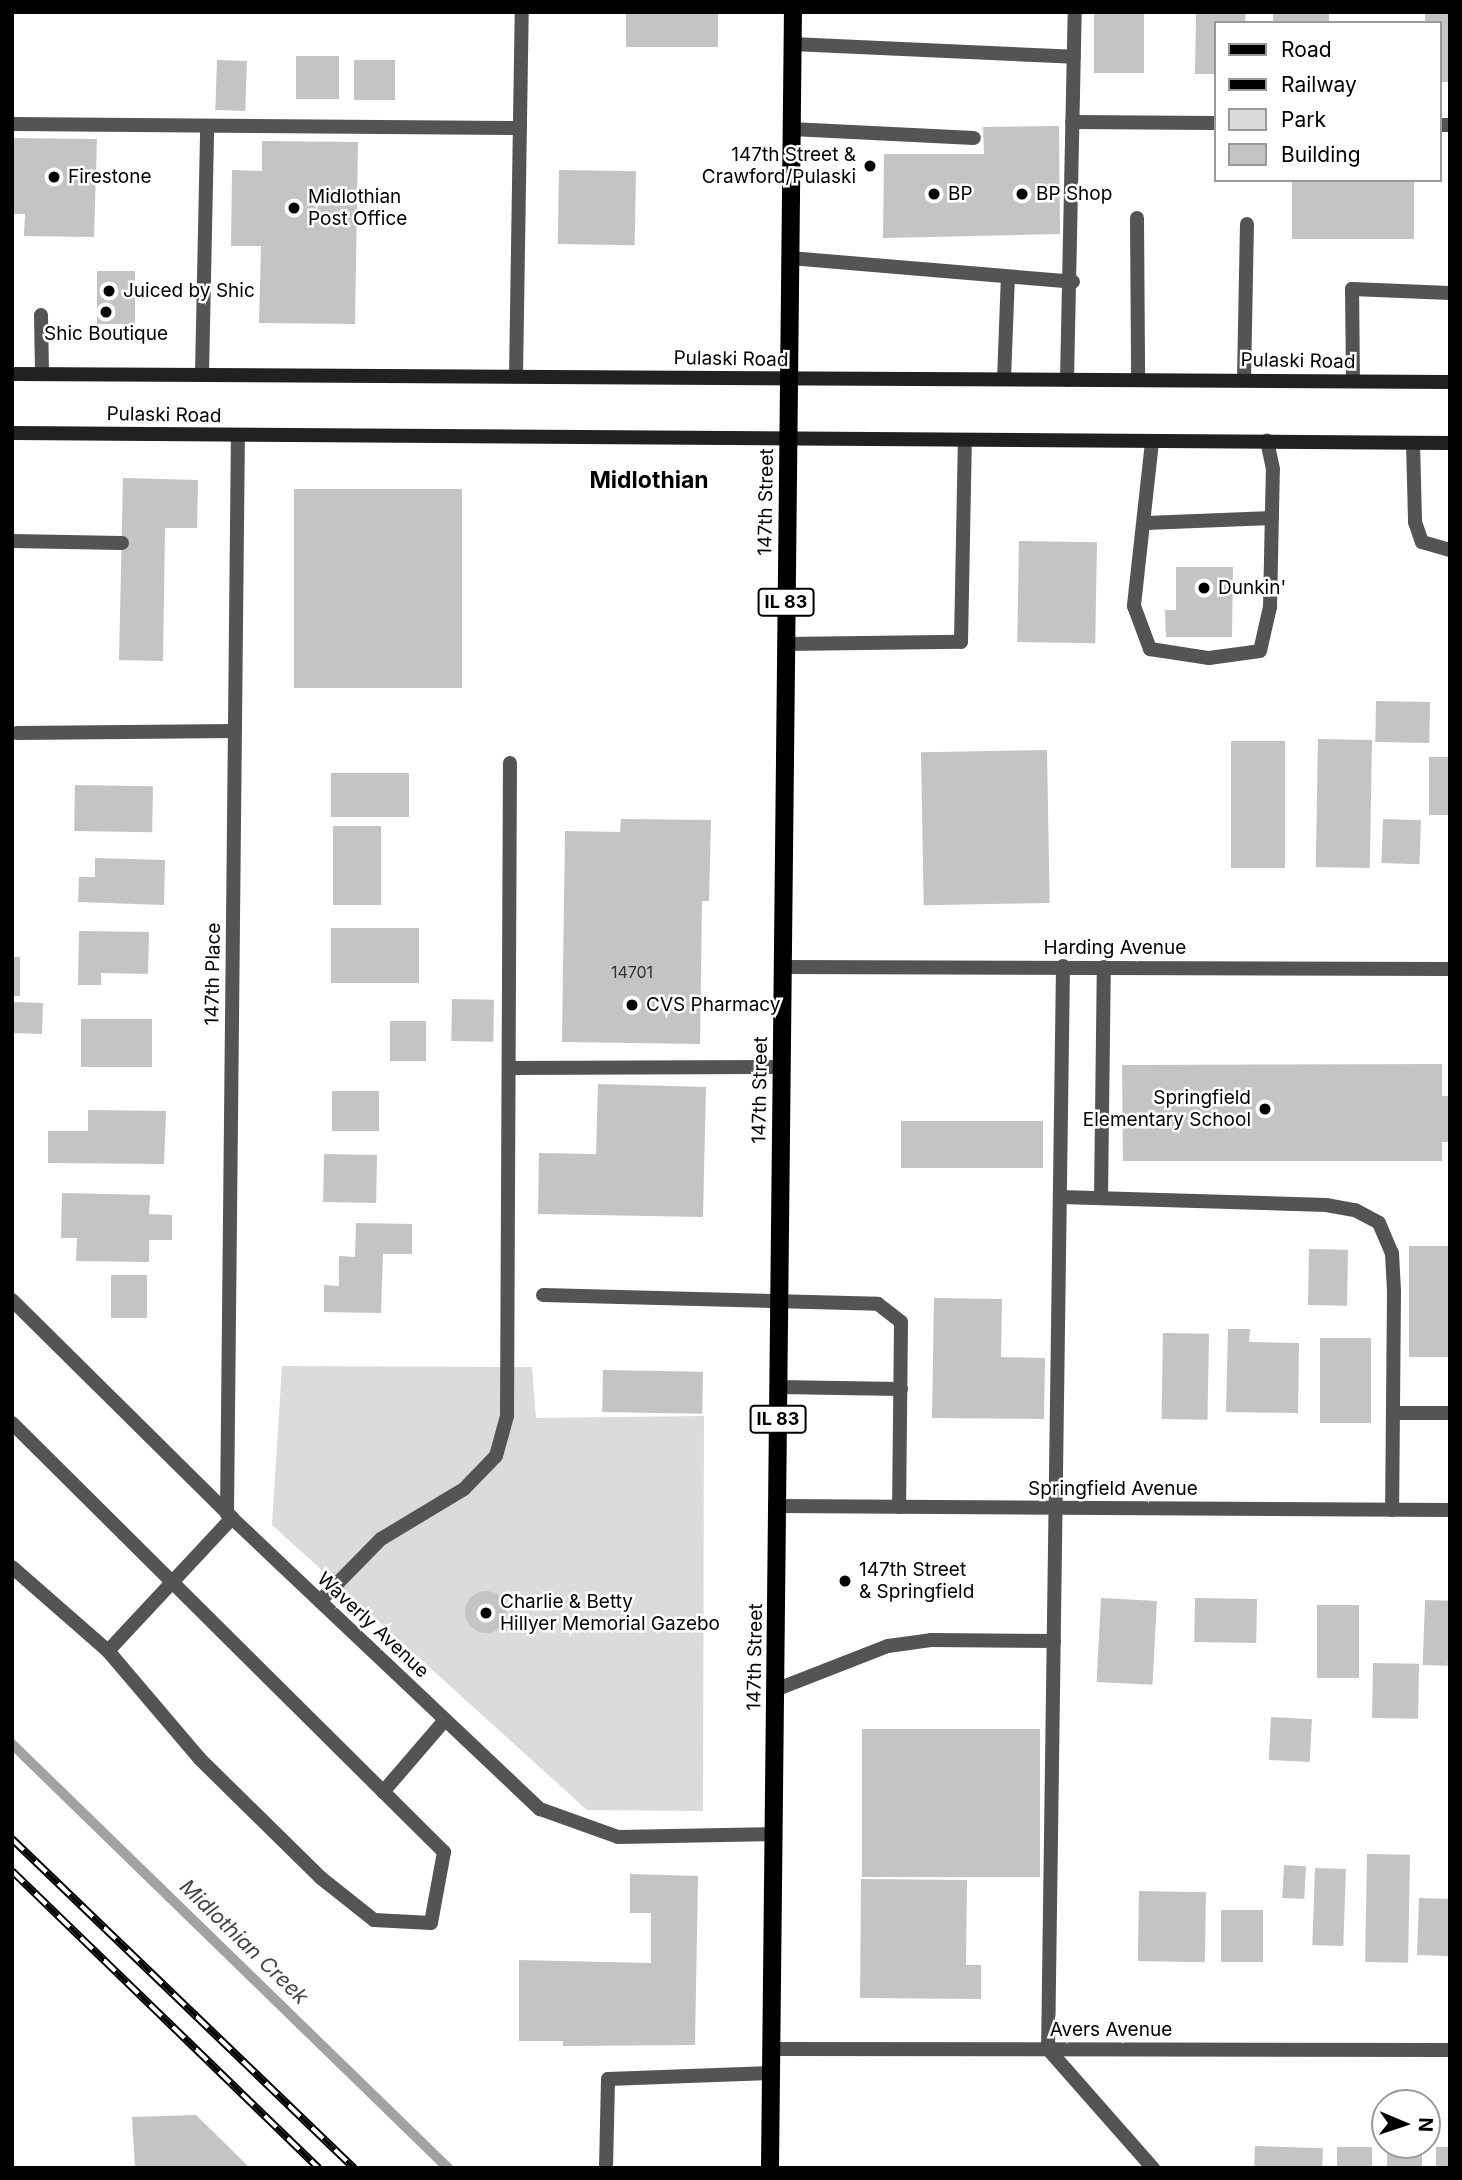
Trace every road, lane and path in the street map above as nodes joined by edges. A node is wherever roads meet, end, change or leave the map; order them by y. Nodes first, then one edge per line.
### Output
1 (522, 12) edge
2 (793, 12) edge
3 (1075, 12) edge
4 (792, 44) junction
5 (1074, 57) junction
6 (1072, 122) junction
7 (1214, 123) edge
8 (12, 124) edge
9 (207, 126) junction
10 (520, 128) junction
11 (791, 129) junction
12 (974, 138) dead end
13 (1138, 218) dead end
14 (1247, 224) dead end
15 (790, 258) junction
16 (1008, 276) junction
17 (1073, 282) junction
18 (1450, 293) edge
19 (41, 315) dead end
20 (12, 374) edge
21 (42, 374) junction
22 (202, 374) junction
23 (516, 376) junction
24 (789, 379) junction
25 (1004, 379) junction
26 (1244, 379) junction
27 (1067, 380) junction
28 (1138, 380) junction
29 (1353, 381) junction
30 (1450, 382) edge
31 (12, 433) edge
32 (238, 435) junction
33 (788, 440) junction
34 (965, 441) junction
35 (1152, 442) junction
36 (1267, 442) junction
37 (1413, 443) junction
38 (1450, 443) edge
39 (1272, 519) junction
40 (1146, 523) junction
41 (12, 541) edge
42 (122, 543) dead end
43 (1450, 550) edge
44 (785, 644) junction
45 (235, 731) junction
46 (17, 733) dead end
47 (510, 763) dead end
48 (1063, 966) junction
49 (782, 967) junction
50 (1104, 967) junction
51 (1449, 969) edge
52 (781, 1067) junction
53 (509, 1068) junction
54 (1060, 1197) junction
55 (1101, 1198) junction
56 (543, 1295) dead end
57 (12, 1300) edge
58 (779, 1301) junction
59 (778, 1387) junction
60 (901, 1389) junction
61 (1393, 1413) junction
62 (1450, 1413) edge
63 (12, 1423) edge
64 (777, 1506) junction
65 (899, 1507) junction
66 (1056, 1508) junction
67 (1392, 1510) junction
68 (1450, 1510) edge
69 (230, 1516) junction
70 (12, 1567) edge
71 (174, 1581) junction
72 (320, 1601) junction
73 (1054, 1642) junction
74 (108, 1651) junction
75 (775, 1690) junction
76 (445, 1720) junction
77 (383, 1792) junction
78 (774, 1834) junction
79 (772, 2049) junction
80 (1048, 2049) junction
81 (1450, 2050) edge
82 (772, 2073) junction
83 (606, 2168) edge
84 (770, 2168) edge
85 (1153, 2168) edge

1 - 10 street
2 - 4 main road, 147th Street / IL 83
3 - 5 street
4 - 5 street
4 - 11 main road, 147th Street / IL 83
5 - 6 street
6 - 7 street
6 - 17 street
8 - 9 street
9 - 10 street
9 - 22 street
10 - 23 street
11 - 12 street
11 - 15 main road, 147th Street / IL 83
13 - 28 street
14 - 26 street
15 - 16 street
15 - 24 main road, 147th Street / IL 83
16 - 17 street
16 - 25 street
17 - 27 street
18 - 29 street
19 - 21 street
20 - 21 main road, Pulaski Road
21 - 22 main road, Pulaski Road
22 - 23 main road, Pulaski Road
23 - 24 main road, Pulaski Road
24 - 25 main road, Pulaski Road
24 - 33 main road, 147th Street / IL 83
25 - 27 main road, Pulaski Road
26 - 28 main road, Pulaski Road
26 - 29 main road, Pulaski Road
27 - 28 main road, Pulaski Road
29 - 30 main road, Pulaski Road
31 - 32 main road, Pulaski Road
32 - 33 main road, Pulaski Road
32 - 45 street, 147th Place
33 - 34 main road, Pulaski Road
33 - 44 main road, 147th Street / IL 83
34 - 35 main road, Pulaski Road
34 - 44 street
35 - 36 main road, Pulaski Road
35 - 40 street
36 - 37 main road, Pulaski Road
36 - 39 street
37 - 38 main road, Pulaski Road
37 - 43 street
39 - 40 street
39 - 40 street
41 - 42 street
44 - 49 main road, 147th Street / IL 83
45 - 46 street
45 - 69 street, 147th Place
47 - 53 street
48 - 49 street, Harding Avenue
48 - 50 street, Harding Avenue
48 - 54 street
49 - 52 main road, 147th Street / IL 83
50 - 51 street, Harding Avenue
50 - 55 street
52 - 53 street
52 - 58 main road, 147th Street / IL 83
53 - 72 street
54 - 55 street
54 - 66 street
55 - 61 street
56 - 58 street
57 - 69 street, Waverly Avenue
58 - 59 main road, 147th Street / IL 83
58 - 60 street
59 - 60 street
59 - 64 main road, 147th Street / IL 83
60 - 65 street
61 - 62 street
61 - 67 street
63 - 71 street
64 - 65 street, Springfield Avenue
64 - 75 main road, 147th Street / IL 83
65 - 66 street, Springfield Avenue
66 - 67 street, Springfield Avenue
66 - 73 street
67 - 68 street, Springfield Avenue
69 - 71 street
69 - 72 street, Waverly Avenue
70 - 74 street
71 - 74 street
71 - 77 street
72 - 76 street, Waverly Avenue
73 - 75 street
73 - 80 street
74 - 77 street
75 - 78 main road, 147th Street / IL 83
76 - 77 street
76 - 78 street, Waverly Avenue
78 - 79 main road, 147th Street / IL 83
79 - 80 street, Avers Avenue
79 - 82 main road, 147th Street / IL 83
80 - 81 street, Avers Avenue
80 - 85 street
82 - 83 street
82 - 84 main road, 147th Street / IL 83

